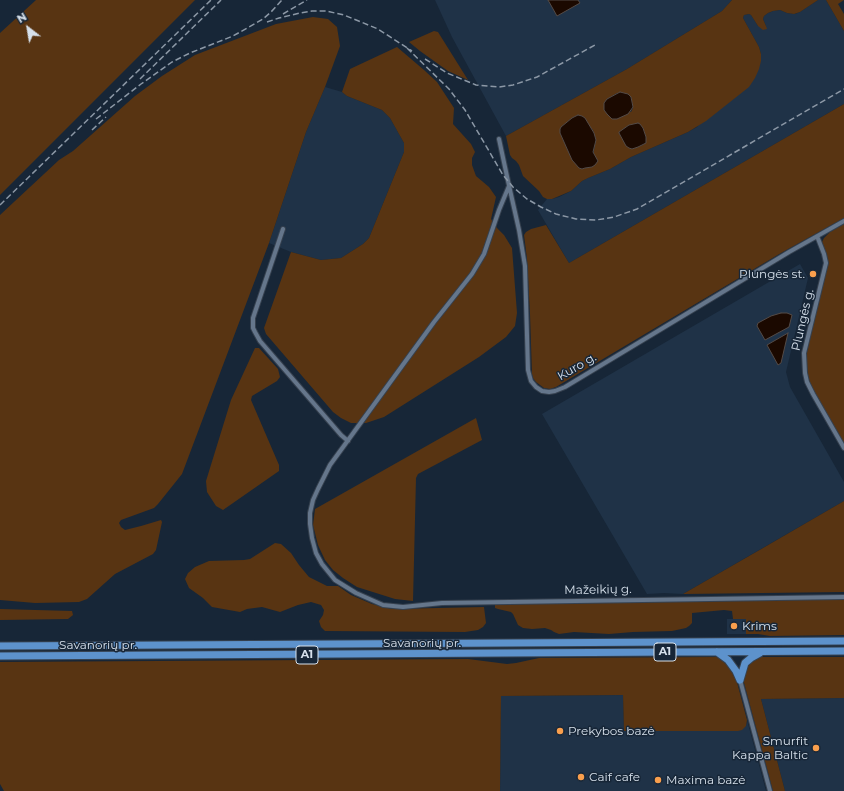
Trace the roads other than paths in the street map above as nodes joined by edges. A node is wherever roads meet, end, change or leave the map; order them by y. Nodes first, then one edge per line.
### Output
1 (499, 139) dead end
2 (509, 186) junction
3 (844, 221) edge
4 (283, 228) dead end
5 (817, 236) junction
6 (348, 441) junction
7 (844, 448) edge
8 (844, 597) edge
9 (844, 640) edge
10 (0, 646) edge
11 (844, 651) edge
12 (716, 652) junction
13 (762, 652) junction
14 (0, 656) edge
15 (740, 680) junction
16 (770, 791) edge

1 - 2 street, Kuro g.
2 - 5 street, Kuro g.
2 - 6 street, Mažeikių g.
3 - 5 street, Kuro g.
4 - 6 street
5 - 7 street, Plungės g.
6 - 8 street, Mažeikių g.
9 - 10 highway, Savanorių pr. / A1
11 - 13 highway, Savanorių pr. / A1
12 - 13 highway, Savanorių pr. / A1
12 - 14 highway, Savanorių pr. / A1
12 - 15 highway
13 - 15 highway
15 - 16 street

